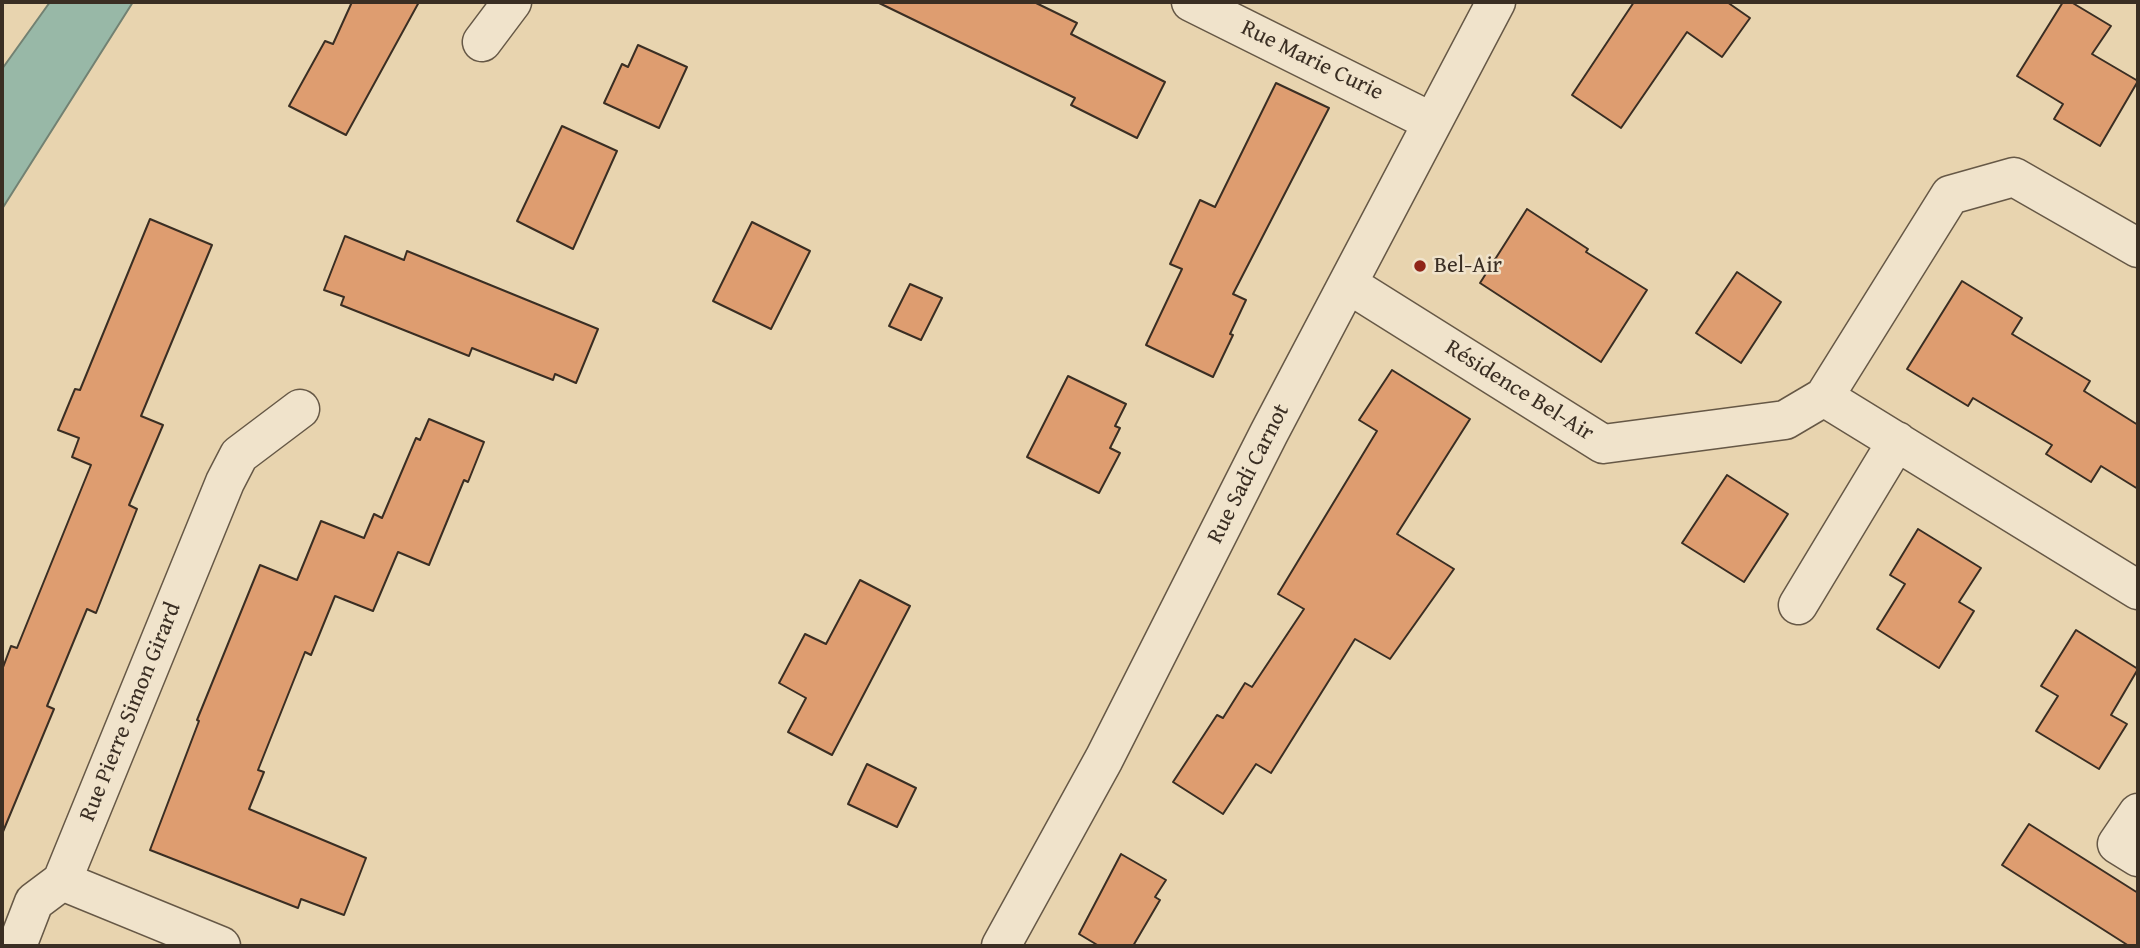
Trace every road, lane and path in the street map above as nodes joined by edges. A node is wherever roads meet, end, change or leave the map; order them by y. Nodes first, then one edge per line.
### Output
1 (512, 2) edge
2 (1191, 2) edge
3 (1496, 2) edge
4 (482, 42) dead end
5 (1432, 122) junction
6 (2138, 248) edge
7 (1348, 284) junction
8 (1824, 397) junction
9 (300, 409) dead end
10 (1897, 441) junction
11 (2138, 590) edge
12 (1798, 605) dead end
13 (2138, 813) edge
14 (2138, 857) edge
15 (62, 880) junction
16 (17, 946) edge
17 (221, 946) edge
18 (1001, 946) edge

1 - 4 street
2 - 5 street, Rue Marie Curie
3 - 5 street, Rue Sadi Carnot
5 - 7 street, Rue Sadi Carnot
6 - 8 street, Résidence Bel-Air
7 - 8 street, Résidence Bel-Air
7 - 18 street, Rue Sadi Carnot
8 - 10 street
9 - 15 street, Rue Pierre Simon Girard
10 - 11 street
10 - 12 street
13 - 14 street
15 - 16 street
15 - 17 street

